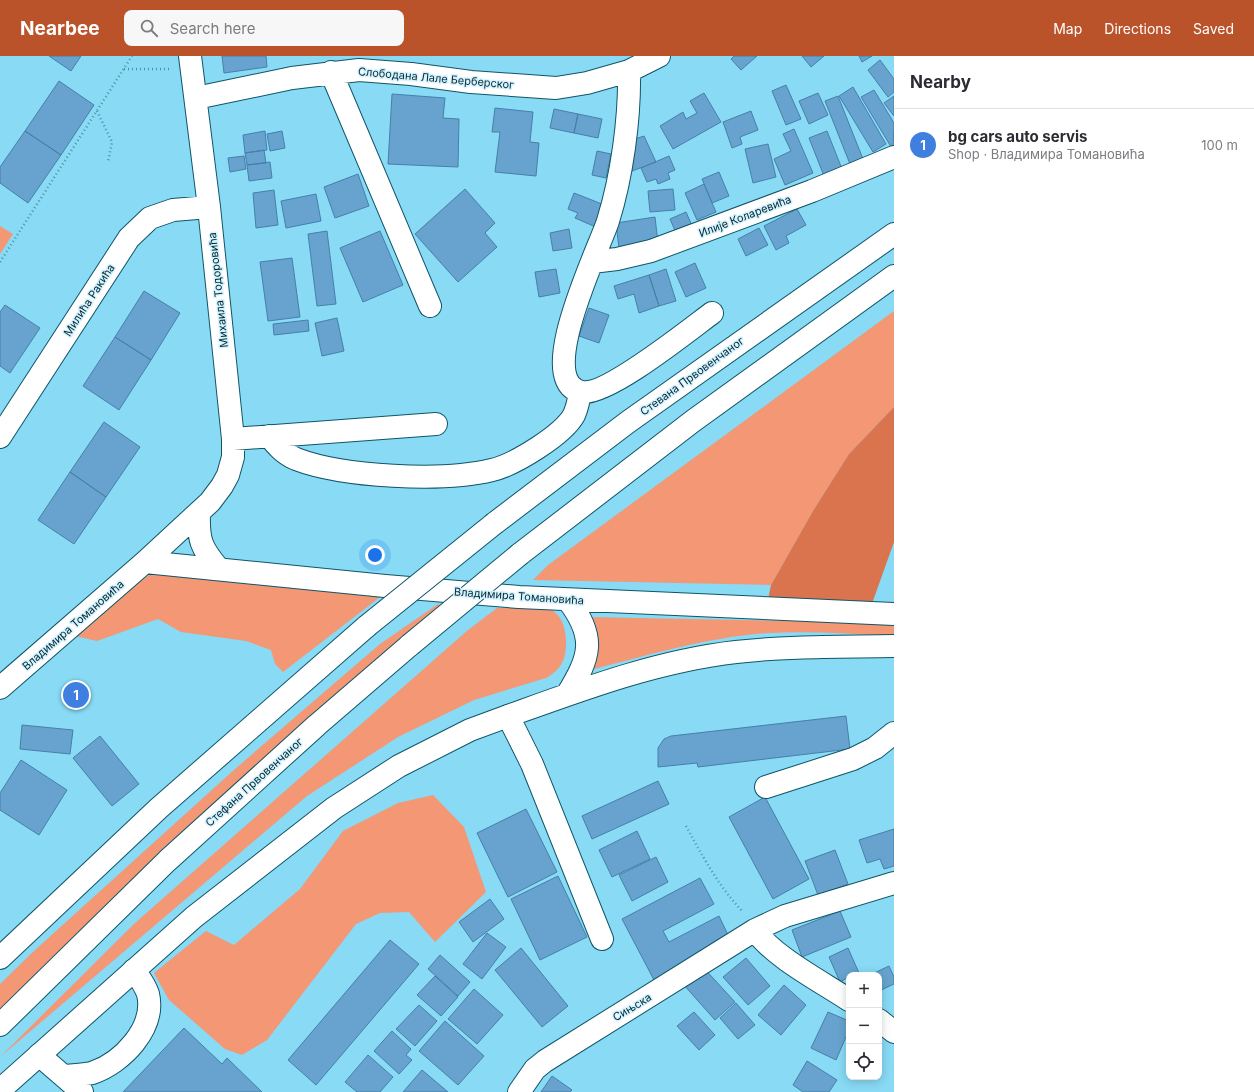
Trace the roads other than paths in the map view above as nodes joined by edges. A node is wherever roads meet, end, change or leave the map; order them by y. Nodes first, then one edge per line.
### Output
1 (654, 58) edge
2 (191, 62) edge
3 (358, 63) edge
4 (629, 71) junction
5 (331, 72) junction
6 (196, 98) junction
7 (894, 157) edge
8 (209, 207) junction
9 (894, 234) edge
10 (592, 262) junction
11 (894, 276) edge
12 (430, 306) dead end
13 (712, 313) dead end
14 (580, 392) junction
15 (436, 424) dead end
16 (269, 436) junction
17 (0, 437) edge
18 (233, 439) junction
19 (199, 513) junction
20 (145, 562) junction
21 (219, 569) junction
22 (568, 600) junction
23 (894, 614) edge
24 (894, 646) edge
25 (0, 688) edge
26 (567, 695) junction
27 (508, 716) junction
28 (894, 733) edge
29 (766, 787) dead end
30 (894, 883) edge
31 (758, 928) junction
32 (602, 939) dead end
33 (0, 958) edge
34 (134, 970) junction
35 (846, 998) edge
36 (882, 1022) edge
37 (0, 1025) edge
38 (894, 1032) edge
39 (39, 1055) junction
40 (64, 1076) junction
41 (0, 1090) edge
42 (82, 1092) edge
43 (519, 1092) edge

1 - 4 main road, Слободана Лале Берберског
2 - 6 main road, Михаила Тодоровића
3 - 4 main road, Слободана Лале Берберског
3 - 5 main road, Слободана Лале Берберског
4 - 10 main road
5 - 6 main road, Слободана Лале Берберског
5 - 12 main road
6 - 8 main road, Михаила Тодоровића
7 - 10 main road, Илије Коларевића
8 - 17 main road, Милића Ракића
8 - 18 main road, Михаила Тодоровића
9 - 33 main road, Стевана Првовенчаног, bridge
10 - 14 main road
11 - 37 main road, Стефана Првовенчаног, bridge
13 - 14 main road
14 - 16 main road
15 - 16 main road
16 - 18 main road
18 - 19 main road, Михаила Тодоровића
19 - 20 main road, Владимира Томановића
19 - 21 main road
20 - 21 main road, Владимира Томановића
20 - 25 main road, Владимира Томановића
21 - 22 main road, Владимира Томановића
22 - 23 main road, Владимира Томановића
22 - 26 main road
24 - 26 main road
26 - 27 main road
27 - 32 main road
27 - 34 main road
28 - 29 main road
30 - 31 main road, Сињска
31 - 35 main road
31 - 43 main road, Сињска
34 - 39 main road
34 - 40 main road
36 - 38 main road
39 - 40 main road
39 - 41 main road
40 - 42 main road

